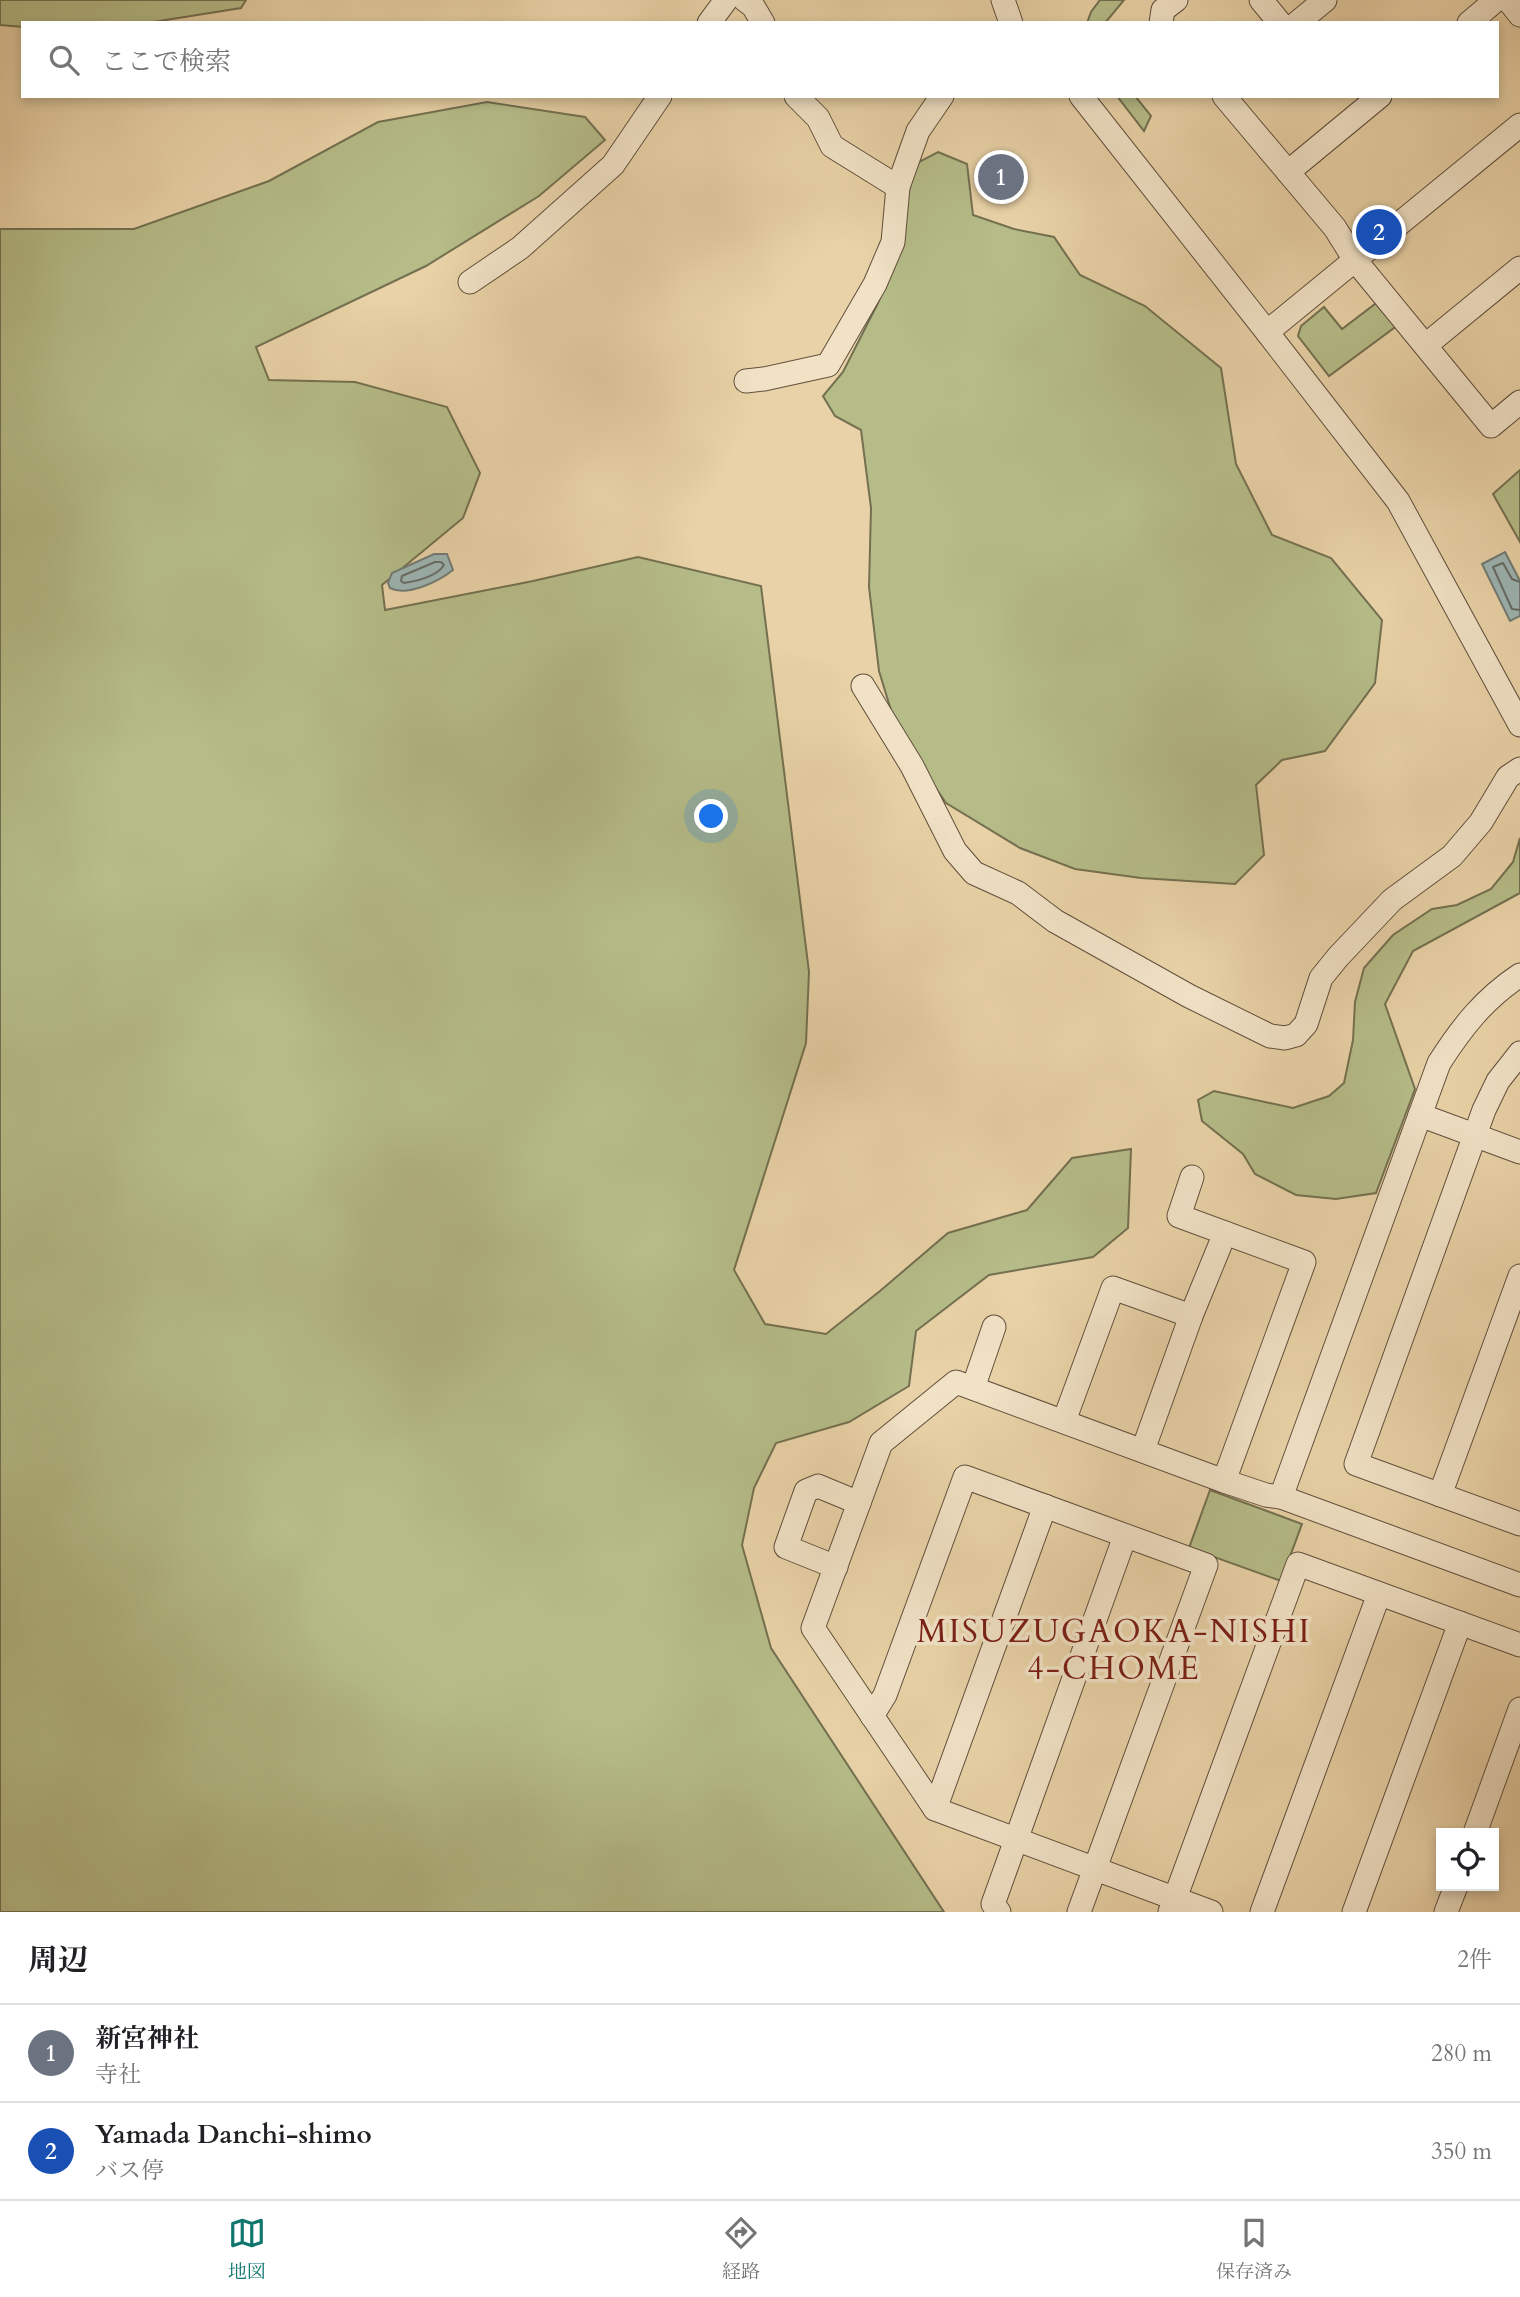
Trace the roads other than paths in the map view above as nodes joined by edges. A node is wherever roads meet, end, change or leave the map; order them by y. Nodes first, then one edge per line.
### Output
1 (726, 0) edge
2 (745, 0) edge
3 (1003, 0) edge
4 (1177, 0) edge
5 (1261, 0) edge
6 (1325, 0) edge
7 (1496, 0) edge
8 (1508, 0) edge
9 (1520, 15) edge
10 (710, 21) edge
11 (762, 21) edge
12 (1010, 21) edge
13 (1161, 21) edge
14 (1278, 21) edge
15 (1299, 21) edge
16 (1471, 21) edge
17 (659, 98) edge
18 (798, 98) edge
19 (941, 98) edge
20 (1083, 98) edge
21 (1226, 98) edge
22 (1378, 98) edge
23 (1520, 125) edge
24 (1288, 172) junction
25 (898, 187) junction
26 (1355, 260) junction
27 (1520, 268) edge
28 (470, 282) dead end
29 (1267, 332) junction
30 (1426, 345) junction
31 (746, 381) dead end
32 (1520, 402) edge
33 (863, 686) dead end
34 (1510, 687) edge
35 (1520, 725) edge
36 (1520, 769) edge
37 (1520, 975) edge
38 (1520, 1052) edge
39 (1420, 1115) junction
40 (1475, 1136) junction
41 (1520, 1152) edge
42 (1192, 1177) dead end
43 (1225, 1233) junction
44 (1520, 1276) edge
45 (1191, 1316) junction
46 (994, 1327) dead end
47 (972, 1388) junction
48 (1064, 1421) junction
49 (1143, 1450) junction
50 (1224, 1480) junction
51 (1440, 1494) junction
52 (1281, 1497) junction
53 (859, 1503) junction
54 (1045, 1506) junction
55 (1520, 1524) edge
56 (1125, 1536) junction
57 (836, 1567) junction
58 (1520, 1585) edge
59 (1379, 1594) junction
60 (1460, 1623) junction
61 (1520, 1645) edge
62 (1520, 1709) edge
63 (872, 1716) junction
64 (935, 1809) junction
65 (1477, 1828) edge
66 (1016, 1840) junction
67 (1095, 1869) junction
68 (1454, 1891) edge
69 (1173, 1905) edge
70 (999, 1912) edge
71 (1079, 1912) edge
72 (1211, 1912) edge
73 (1262, 1912) edge
74 (1354, 1912) edge
75 (1446, 1912) edge

1 - 10 street
2 - 11 street
3 - 12 street
4 - 13 street
5 - 14 street
6 - 15 street
7 - 16 street
8 - 9 street
17 - 28 street
18 - 25 street
19 - 25 street
20 - 29 street
21 - 24 street
22 - 24 street
23 - 26 street
24 - 26 street
25 - 31 street
26 - 29 street
26 - 30 street
27 - 30 street
29 - 34 street
30 - 32 street
33 - 36 street
34 - 35 street
37 - 39 street
38 - 40 street
39 - 40 street
39 - 52 street
40 - 41 street
40 - 51 street
42 - 43 street
43 - 45 street
43 - 50 street
44 - 51 street
45 - 48 street
45 - 49 street
46 - 47 street
47 - 48 street
47 - 53 street
48 - 49 street
49 - 50 street
50 - 52 street
51 - 55 street
52 - 58 street
53 - 57 street
53 - 57 street
54 - 56 street
54 - 63 street
54 - 64 street
56 - 66 street
56 - 67 street
57 - 63 street
59 - 60 street
59 - 69 street
59 - 73 street
60 - 61 street
60 - 74 street
62 - 65 street
63 - 64 street
64 - 66 street
66 - 67 street
66 - 70 street
67 - 69 street
67 - 71 street
68 - 75 street
69 - 72 street

